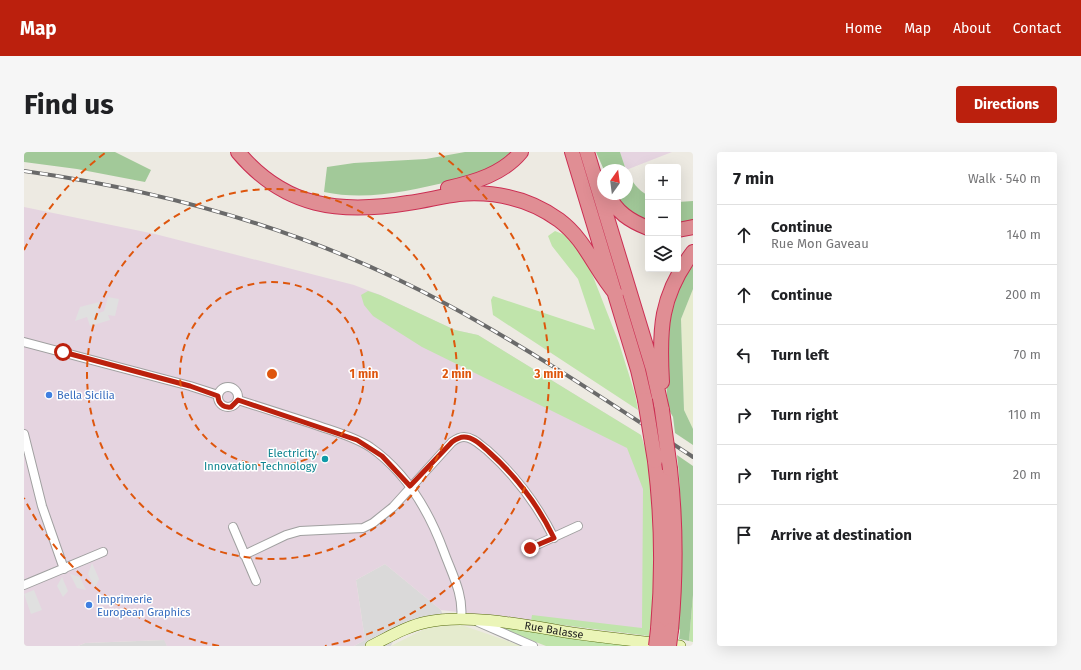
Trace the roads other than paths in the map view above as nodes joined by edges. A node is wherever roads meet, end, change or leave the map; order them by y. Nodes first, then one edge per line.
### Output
1 (238, 152) edge
2 (248, 152) edge
3 (521, 152) edge
4 (572, 152) edge
5 (587, 152) edge
6 (597, 178) edge
7 (604, 200) edge
8 (611, 200) edge
9 (645, 226) edge
10 (693, 227) edge
11 (681, 229) edge
12 (693, 252) edge
13 (616, 294) junction
14 (24, 342) edge
15 (218, 396) junction
16 (238, 400) junction
17 (662, 410) junction
18 (24, 434) edge
19 (410, 486) junction
20 (578, 526) dead end
21 (233, 528) dead end
22 (554, 538) junction
23 (530, 548) dead end
24 (103, 552) dead end
25 (244, 555) junction
26 (64, 569) junction
27 (256, 581) dead end
28 (24, 585) edge
29 (461, 619) junction
30 (476, 620) junction
31 (665, 629) junction
32 (371, 646) edge
33 (533, 646) edge
34 (656, 646) edge
35 (669, 646) edge
36 (680, 646) edge

1 - 13 highway
2 - 3 highway
4 - 13 highway
5 - 6 highway
7 - 17 highway
8 - 9 highway
10 - 11 highway
12 - 17 highway
13 - 31 highway, bridge
14 - 15 street
15 - 16 street
15 - 16 street
16 - 19 street
17 - 31 highway, bridge
18 - 26 street
19 - 22 street
19 - 25 street
19 - 29 street
20 - 22 street
21 - 25 street
22 - 23 street
24 - 26 street
25 - 27 street
26 - 28 street
29 - 30 street, Rue Balasse
29 - 32 street, Rue Balasse
30 - 33 street, Rue Balasse
30 - 36 street, Rue Balasse
31 - 34 highway, bridge
31 - 35 highway, bridge

